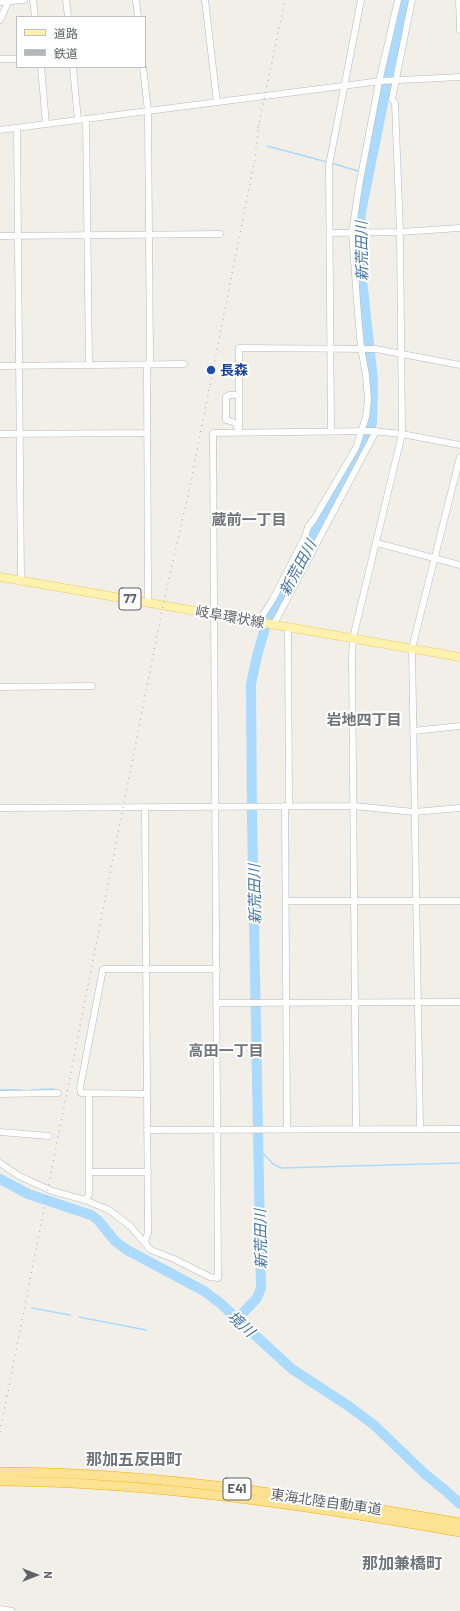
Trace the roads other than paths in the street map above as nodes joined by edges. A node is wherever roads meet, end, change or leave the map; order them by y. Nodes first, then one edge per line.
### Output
1 (24, 0) edge
2 (33, 0) edge
3 (66, 0) edge
4 (136, 0) edge
5 (205, 0) edge
6 (361, 0) edge
7 (398, 0) edge
8 (412, 0) edge
9 (458, 0) edge
10 (8, 1) edge
11 (0, 2) edge
12 (35, 16) edge
13 (68, 16) edge
14 (138, 16) edge
15 (0, 20) edge
16 (460, 30) edge
17 (0, 59) edge
18 (16, 59) edge
19 (41, 68) edge
20 (73, 68) edge
21 (143, 68) edge
22 (460, 77) edge
23 (395, 80) junction
24 (380, 82) junction
25 (344, 86) junction
26 (216, 102) junction
27 (148, 111) junction
28 (86, 119) junction
29 (78, 120) junction
30 (46, 124) junction
31 (17, 128) junction
32 (0, 130) edge
33 (460, 228) edge
34 (400, 232) junction
35 (330, 233) junction
36 (353, 233) junction
37 (220, 234) dead end
38 (0, 236) edge
39 (19, 236) junction
40 (88, 236) junction
41 (149, 236) junction
42 (330, 347) junction
43 (362, 348) junction
44 (402, 354) junction
45 (184, 364) dead end
46 (90, 365) junction
47 (148, 365) junction
48 (460, 365) edge
49 (0, 366) edge
50 (19, 366) junction
51 (239, 395) junction
52 (331, 431) junction
53 (362, 431) junction
54 (375, 431) junction
55 (239, 432) junction
56 (148, 433) junction
57 (0, 434) edge
58 (20, 434) junction
59 (402, 434) junction
60 (460, 445) edge
61 (460, 457) edge
62 (377, 543) junction
63 (435, 558) junction
64 (460, 565) edge
65 (0, 577) edge
66 (21, 581) junction
67 (148, 603) junction
68 (213, 613) junction
69 (259, 622) junction
70 (274, 624) junction
71 (288, 627) junction
72 (353, 638) junction
73 (412, 648) junction
74 (460, 657) edge
75 (92, 686) dead end
76 (0, 687) edge
77 (460, 726) edge
78 (413, 731) junction
79 (146, 806) junction
80 (215, 806) junction
81 (287, 806) junction
82 (354, 806) junction
83 (0, 808) edge
84 (460, 808) edge
85 (414, 812) junction
86 (355, 900) junction
87 (416, 900) junction
88 (460, 901) edge
89 (286, 902) junction
90 (217, 969) junction
91 (147, 970) junction
92 (356, 1002) junction
93 (418, 1002) junction
94 (460, 1002) edge
95 (217, 1003) junction
96 (286, 1003) junction
97 (58, 1093) dead end
98 (0, 1094) edge
99 (89, 1094) junction
100 (147, 1094) junction
101 (356, 1128) junction
102 (420, 1128) junction
103 (287, 1129) junction
104 (460, 1129) edge
105 (147, 1130) junction
106 (218, 1130) junction
107 (0, 1132) edge
108 (50, 1136) dead end
109 (0, 1163) edge
110 (90, 1172) junction
111 (148, 1172) junction
112 (85, 1200) junction
113 (145, 1241) junction
114 (0, 1472) edge
115 (48, 1477) junction
116 (0, 1481) edge
117 (424, 1521) junction
118 (460, 1523) edge
119 (460, 1532) edge
120 (0, 1609) edge
121 (12, 1611) edge

1 - 10 street
2 - 12 street
3 - 13 street
4 - 14 street
5 - 26 street
6 - 25 street
7 - 24 street
8 - 23 street
9 - 16 street
10 - 11 street
10 - 15 street
17 - 18 street
19 - 30 street
20 - 29 street
21 - 27 street
22 - 23 street
23 - 24 street
23 - 34 street
24 - 25 street
24 - 36 street
25 - 26 street
25 - 35 street
26 - 27 street
27 - 28 street
27 - 41 street
28 - 29 street
28 - 40 street
29 - 30 street
30 - 31 street
31 - 32 street
31 - 39 street
33 - 34 street
34 - 36 street
34 - 44 street
35 - 36 street
35 - 42 street
36 - 43 street
37 - 41 street
38 - 39 street
39 - 40 street
39 - 50 street
40 - 41 street
40 - 46 street
41 - 47 street
42 - 43 street
42 - 51 street
42 - 52 street
43 - 44 street
43 - 53 street
44 - 48 street
44 - 59 street
45 - 47 street
46 - 47 street
46 - 50 street
47 - 56 street
49 - 50 street
50 - 58 street
51 - 55 street
51 - 55 street
52 - 53 street
52 - 55 street
53 - 54 street
53 - 69 street
54 - 59 street
54 - 70 street
55 - 68 street
56 - 58 street
56 - 67 street
57 - 58 street
58 - 66 street
59 - 60 street
59 - 62 street
61 - 63 street
62 - 63 street
62 - 72 street
63 - 64 street
63 - 73 street
65 - 66 main road, 岐阜環状線 / 77
66 - 67 main road, 岐阜環状線 / 77
67 - 68 main road, 岐阜環状線 / 77
68 - 69 main road, 岐阜環状線 / 77
68 - 80 street
69 - 70 main road, 岐阜環状線 / 77
70 - 71 main road, 岐阜環状線 / 77
71 - 72 main road, 岐阜環状線 / 77
71 - 81 street
72 - 73 main road, 岐阜環状線 / 77
72 - 82 street
73 - 74 main road, 岐阜環状線 / 77
73 - 78 street
75 - 76 street
77 - 78 street
78 - 85 street
79 - 80 street
79 - 83 street
79 - 91 street
80 - 81 street
80 - 90 street
81 - 82 street
81 - 89 street
82 - 85 street
82 - 86 street
84 - 85 street
85 - 87 street
86 - 87 street
86 - 89 street
86 - 92 street
87 - 88 street
87 - 93 street
89 - 96 street
90 - 91 street
90 - 95 street
91 - 99 street
91 - 100 street
92 - 93 street
92 - 96 street
92 - 101 street
93 - 94 street
93 - 102 street
95 - 96 street
95 - 106 street
96 - 103 street
97 - 98 street
99 - 100 street
99 - 110 street
100 - 105 street
101 - 102 street
101 - 103 street
102 - 104 street
103 - 106 street
105 - 106 street
105 - 111 street
106 - 113 street
107 - 108 street
109 - 112 street
110 - 111 street
110 - 112 street
111 - 113 street
112 - 113 street
114 - 115 highway, 東海北陸自動車道 / E41
115 - 116 highway, 東海北陸自動車道 / E41
115 - 117 highway, 東海北陸自動車道 / E41
117 - 118 highway, 東海北陸自動車道 / E41
117 - 119 highway, 東海北陸自動車道 / E41
120 - 121 street

